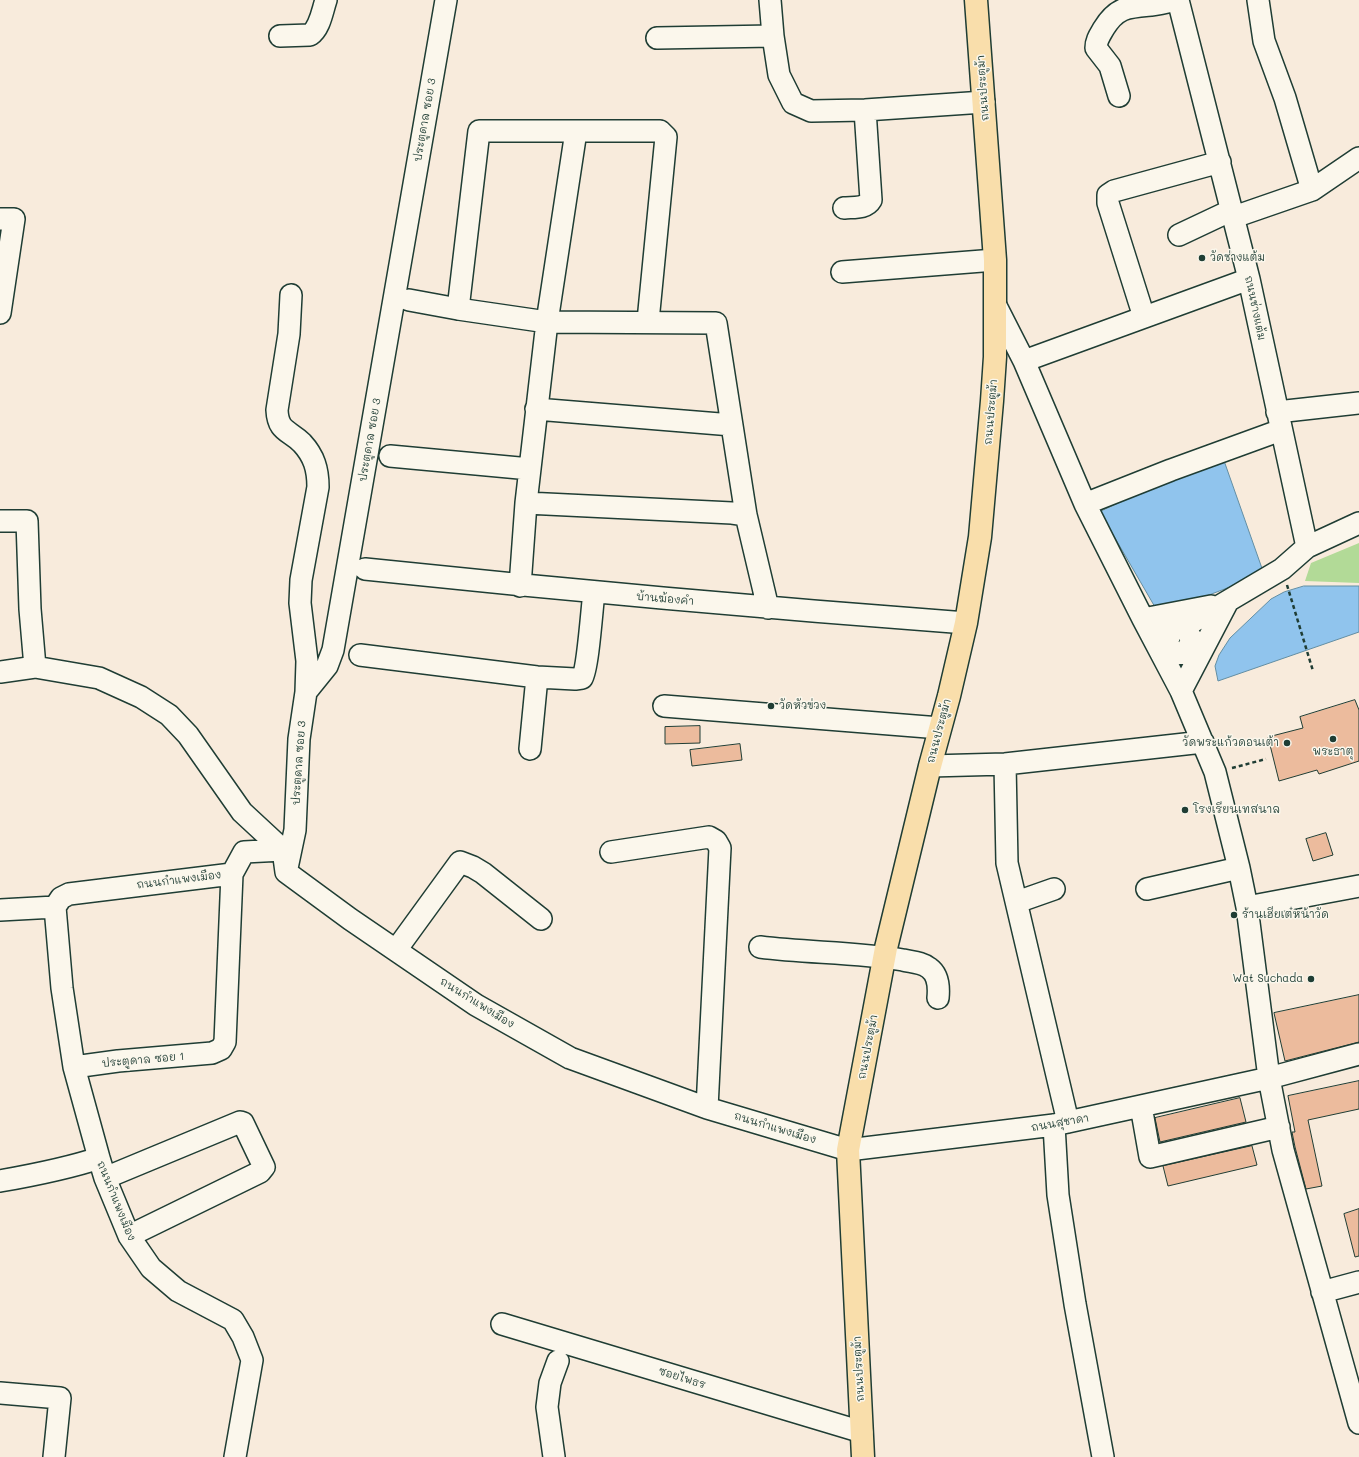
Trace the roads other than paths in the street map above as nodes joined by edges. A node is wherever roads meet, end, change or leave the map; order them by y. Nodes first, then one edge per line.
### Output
1 (326, 0) edge
2 (446, 0) edge
3 (770, 0) edge
4 (976, 0) edge
5 (1177, 0) edge
6 (1258, 0) edge
7 (280, 36) dead end
8 (773, 36) junction
9 (658, 38) dead end
10 (1119, 96) dead end
11 (984, 102) junction
12 (865, 110) junction
13 (575, 138) dead end
14 (1359, 158) edge
15 (1220, 162) junction
16 (1312, 190) junction
17 (844, 208) dead end
18 (1233, 214) junction
19 (0, 219) edge
20 (1180, 235) dead end
21 (995, 260) junction
22 (842, 272) dead end
23 (1249, 279) junction
24 (291, 295) dead end
25 (409, 300) dead end
26 (995, 304) junction
27 (458, 309) junction
28 (0, 313) edge
29 (1144, 318) junction
30 (648, 321) junction
31 (547, 322) junction
32 (1024, 361) junction
33 (1359, 403) edge
34 (536, 409) junction
35 (1279, 421) junction
36 (732, 425) junction
37 (390, 456) dead end
38 (530, 469) junction
39 (526, 504) junction
40 (1085, 504) junction
41 (746, 515) junction
42 (0, 521) edge
43 (1359, 523) edge
44 (1307, 547) junction
45 (365, 569) dead end
46 (520, 586) junction
47 (594, 592) junction
48 (1227, 603) junction
49 (768, 608) junction
50 (1143, 619) junction
51 (966, 623) junction
52 (1179, 641) junction
53 (360, 655) dead end
54 (35, 667) junction
55 (0, 672) edge
56 (537, 677) junction
57 (1181, 691) junction
58 (306, 692) junction
59 (664, 706) dead end
60 (940, 728) junction
61 (1203, 742) junction
62 (530, 749) dead end
63 (1005, 764) junction
64 (930, 766) junction
65 (283, 850) junction
66 (611, 852) dead end
67 (1239, 868) junction
68 (286, 872) junction
69 (232, 874) junction
70 (1359, 886) edge
71 (1054, 889) dead end
72 (1147, 889) dead end
73 (1017, 902) junction
74 (55, 907) junction
75 (1247, 907) junction
76 (0, 910) edge
77 (541, 919) dead end
78 (760, 947) dead end
79 (396, 950) junction
80 (884, 957) junction
81 (938, 998) dead end
82 (1359, 1054) edge
83 (74, 1067) junction
84 (1269, 1078) junction
85 (1141, 1106) junction
86 (707, 1108) junction
87 (1061, 1124) junction
88 (1279, 1127) junction
89 (848, 1150) junction
90 (99, 1158) junction
91 (105, 1178) junction
92 (0, 1181) edge
93 (129, 1236) junction
94 (1359, 1282) edge
95 (1322, 1292) junction
96 (502, 1324) dead end
97 (558, 1361) dead end
98 (0, 1393) edge
99 (1359, 1423) edge
100 (862, 1432) junction
101 (54, 1457) edge
102 (235, 1457) edge
103 (554, 1457) edge
104 (863, 1457) edge
105 (1103, 1457) edge

1 - 7 street
2 - 58 street, ประตูดาล ซอย 3
3 - 8 street
4 - 11 main road, ถนนประตูม้า
5 - 10 street
5 - 15 street, ถนนช่างแต้ม
6 - 16 street
8 - 9 street
8 - 12 street
11 - 12 street
11 - 21 main road, ถนนประตูม้า
12 - 17 street
13 - 31 street
14 - 16 street
15 - 18 street, ถนนช่างแต้ม
15 - 29 street
16 - 18 street
18 - 20 street
18 - 23 street, ถนนช่างแต้ม
19 - 28 street
21 - 22 street
21 - 26 main road, ถนนประตูม้า
23 - 29 street
23 - 35 street, ถนนช่างแต้ม
24 - 58 street
25 - 27 street
26 - 32 street
26 - 51 main road, ถนนประตูม้า
27 - 30 street
27 - 31 street
29 - 32 street
30 - 31 street
30 - 36 street
31 - 34 street
32 - 40 street
33 - 35 street
34 - 36 street
34 - 38 street
35 - 40 street
35 - 44 street, ถนนช่างแต้ม
36 - 41 street
37 - 38 street
38 - 39 street
39 - 41 street
39 - 46 street
40 - 50 street
41 - 49 street
42 - 54 street
43 - 44 street
44 - 48 street
45 - 46 street, บ้านฆ้องคำ
46 - 47 street, บ้านฆ้องคำ
47 - 49 street, บ้านฆ้องคำ
47 - 56 street
48 - 50 street
48 - 52 street
48 - 57 street
49 - 51 street, บ้านฆ้องคำ
50 - 52 street
50 - 57 street
51 - 60 main road, ถนนประตูม้า
52 - 57 street
53 - 56 street
54 - 55 street
54 - 65 street
56 - 62 street
57 - 61 street
58 - 68 street, ประตูดาล ซอย 3
59 - 60 street
60 - 64 main road, ถนนประตูม้า
61 - 63 street
61 - 67 street
63 - 64 street
63 - 73 street
64 - 80 main road, ถนนประตูม้า
65 - 68 street
65 - 69 street, ถนนกำแพงเมือง
66 - 86 street
67 - 72 street
67 - 75 street
68 - 79 street, ถนนกำแพงเมือง
69 - 74 street, ถนนกำแพงเมือง
69 - 83 street, ประตูดาล ซอย 1
70 - 75 street
71 - 73 street
73 - 87 street
74 - 76 street
74 - 83 street, ถนนกำแพงเมือง
75 - 84 street
77 - 79 street
78 - 80 street
79 - 86 street, ถนนกำแพงเมือง
80 - 81 street
80 - 89 main road, ถนนประตูม้า
82 - 84 street, ถนนสุชาดา
83 - 90 street, ถนนกำแพงเมือง
84 - 85 street, ถนนสุชาดา
84 - 88 street
85 - 87 street, ถนนสุชาดา
85 - 88 street
86 - 89 street, ถนนกำแพงเมือง
87 - 89 street, ถนนสุชาดา
87 - 105 street
88 - 95 street
89 - 100 main road, ถนนประตูม้า
90 - 91 street, ถนนกำแพงเมือง
90 - 92 street
91 - 93 street, ถนนกำแพงเมือง
91 - 93 street
93 - 102 street, ถนนกำแพงเมือง
94 - 95 street
95 - 99 street
96 - 100 street, ซอยไพธร
97 - 103 street
98 - 101 street
100 - 104 main road, ถนนประตูม้า

